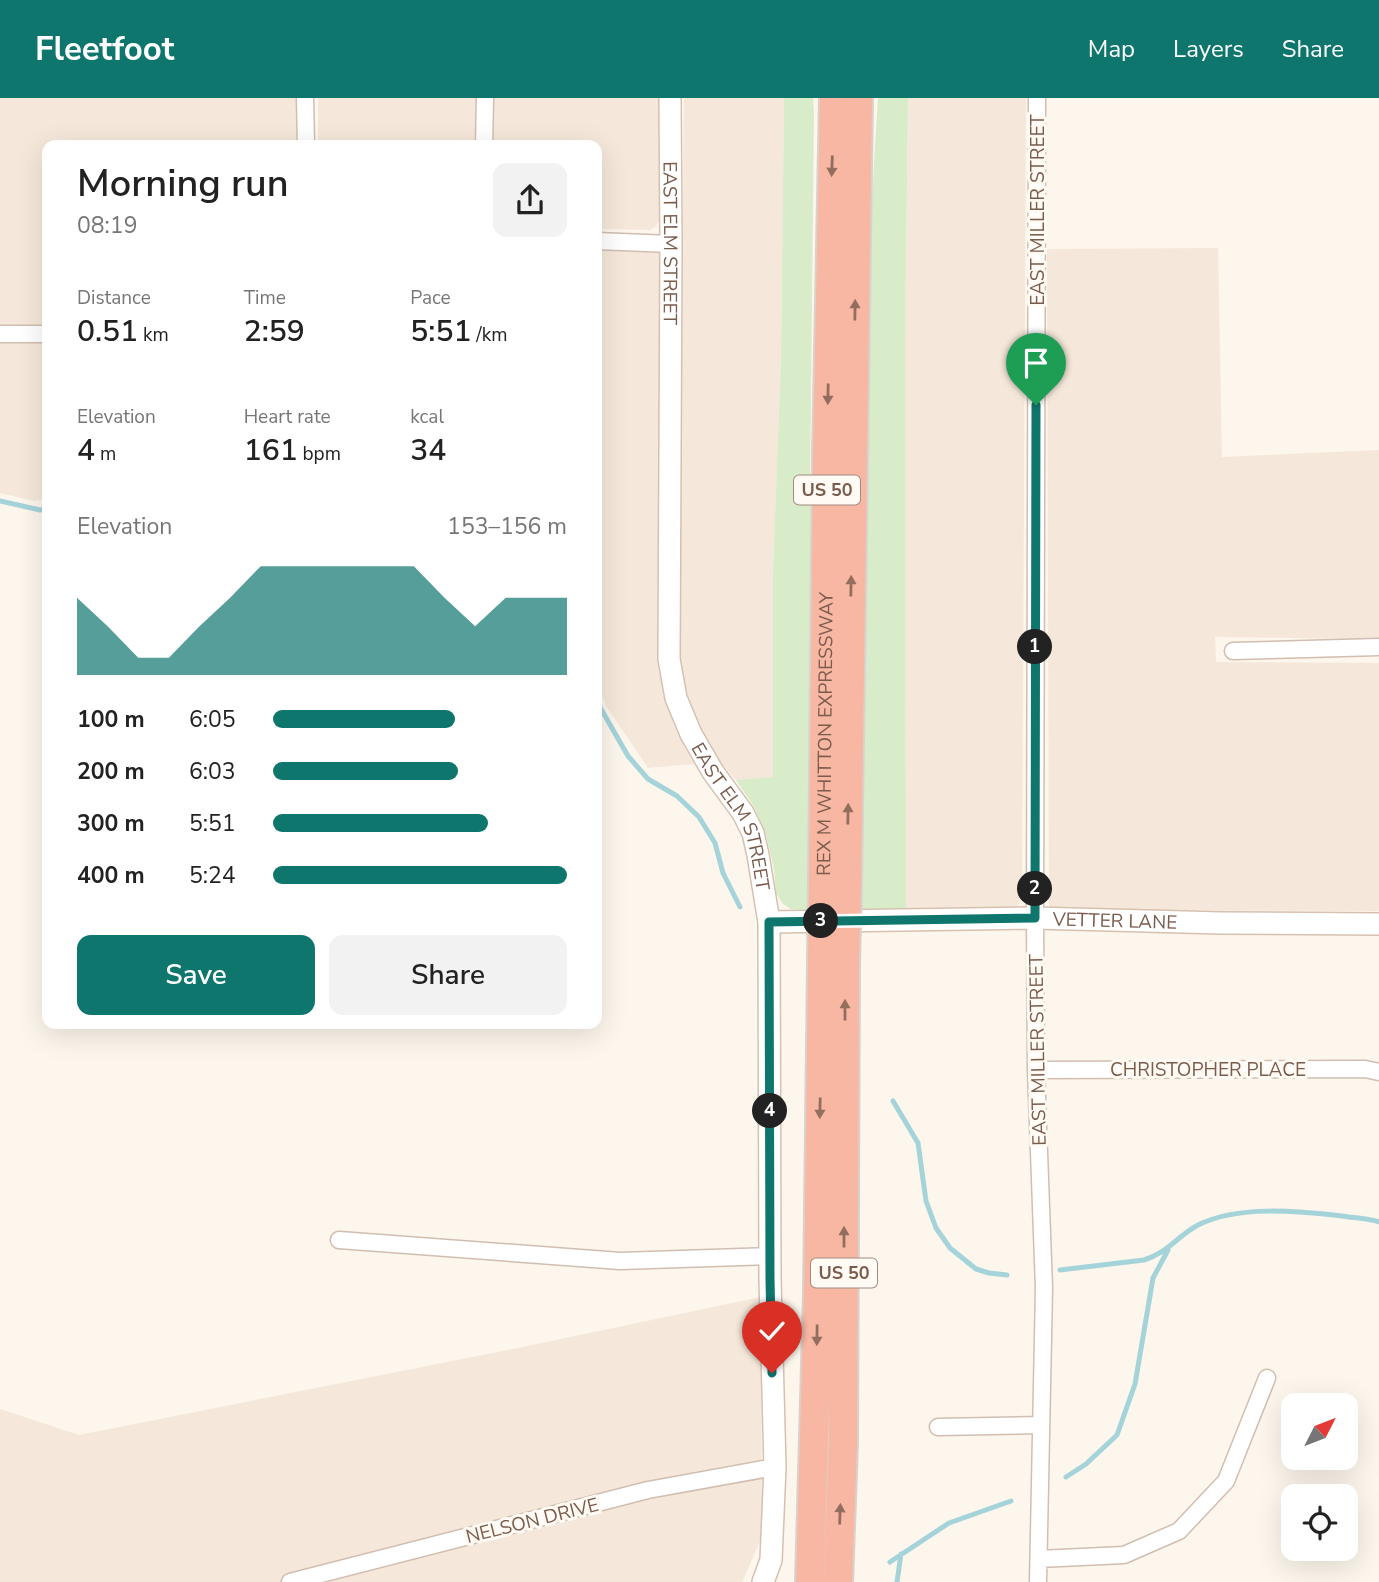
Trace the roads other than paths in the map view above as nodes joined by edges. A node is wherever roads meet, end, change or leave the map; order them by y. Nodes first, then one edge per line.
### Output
1 (304, 98) edge
2 (485, 98) edge
3 (670, 98) edge
4 (834, 98) edge
5 (858, 98) edge
6 (1037, 98) edge
7 (306, 140) edge
8 (484, 140) edge
9 (602, 241) edge
10 (671, 244) junction
11 (0, 334) edge
12 (42, 334) edge
13 (1379, 647) edge
14 (1233, 651) dead end
15 (835, 883) junction
16 (1035, 918) junction
17 (769, 922) junction
18 (1379, 923) edge
19 (834, 965) junction
20 (1036, 1070) junction
21 (1379, 1072) edge
22 (339, 1240) dead end
23 (770, 1256) junction
24 (1267, 1378) dead end
25 (1041, 1425) junction
26 (938, 1427) dead end
27 (775, 1466) junction
28 (1039, 1559) junction
29 (290, 1582) edge
30 (763, 1582) edge
31 (810, 1582) edge
32 (838, 1582) edge
33 (1038, 1582) edge

1 - 7 street
2 - 8 street
3 - 10 street, EAST ELM STREET
4 -> 15 highway, REX M WHITTON EXPRESSWAY / US 50
15 -> 5 highway, REX M WHITTON EXPRESSWAY / US 50
6 - 16 street, EAST MILLER STREET
9 - 10 street
10 - 17 street, EAST ELM STREET
11 - 12 street
13 - 14 street
15 - 19 highway, REX M WHITTON EXPRESSWAY / US 50, bridge
16 - 17 street, VETTER LANE
16 - 18 street, VETTER LANE
16 - 20 street, EAST MILLER STREET
17 - 23 street, EAST ELM STREET
19 -> 31 highway, REX M WHITTON EXPRESSWAY / US 50
32 -> 19 highway, REX M WHITTON EXPRESSWAY / US 50
20 - 21 street, CHRISTOPHER PLACE
20 - 25 street, EAST MILLER STREET
22 - 23 street
23 - 27 street, EAST ELM STREET
24 - 28 street
25 - 26 street
25 - 28 street, EAST MILLER STREET
27 - 29 street, NELSON DRIVE
27 - 30 street, EAST ELM STREET
28 - 33 street, EAST MILLER STREET

